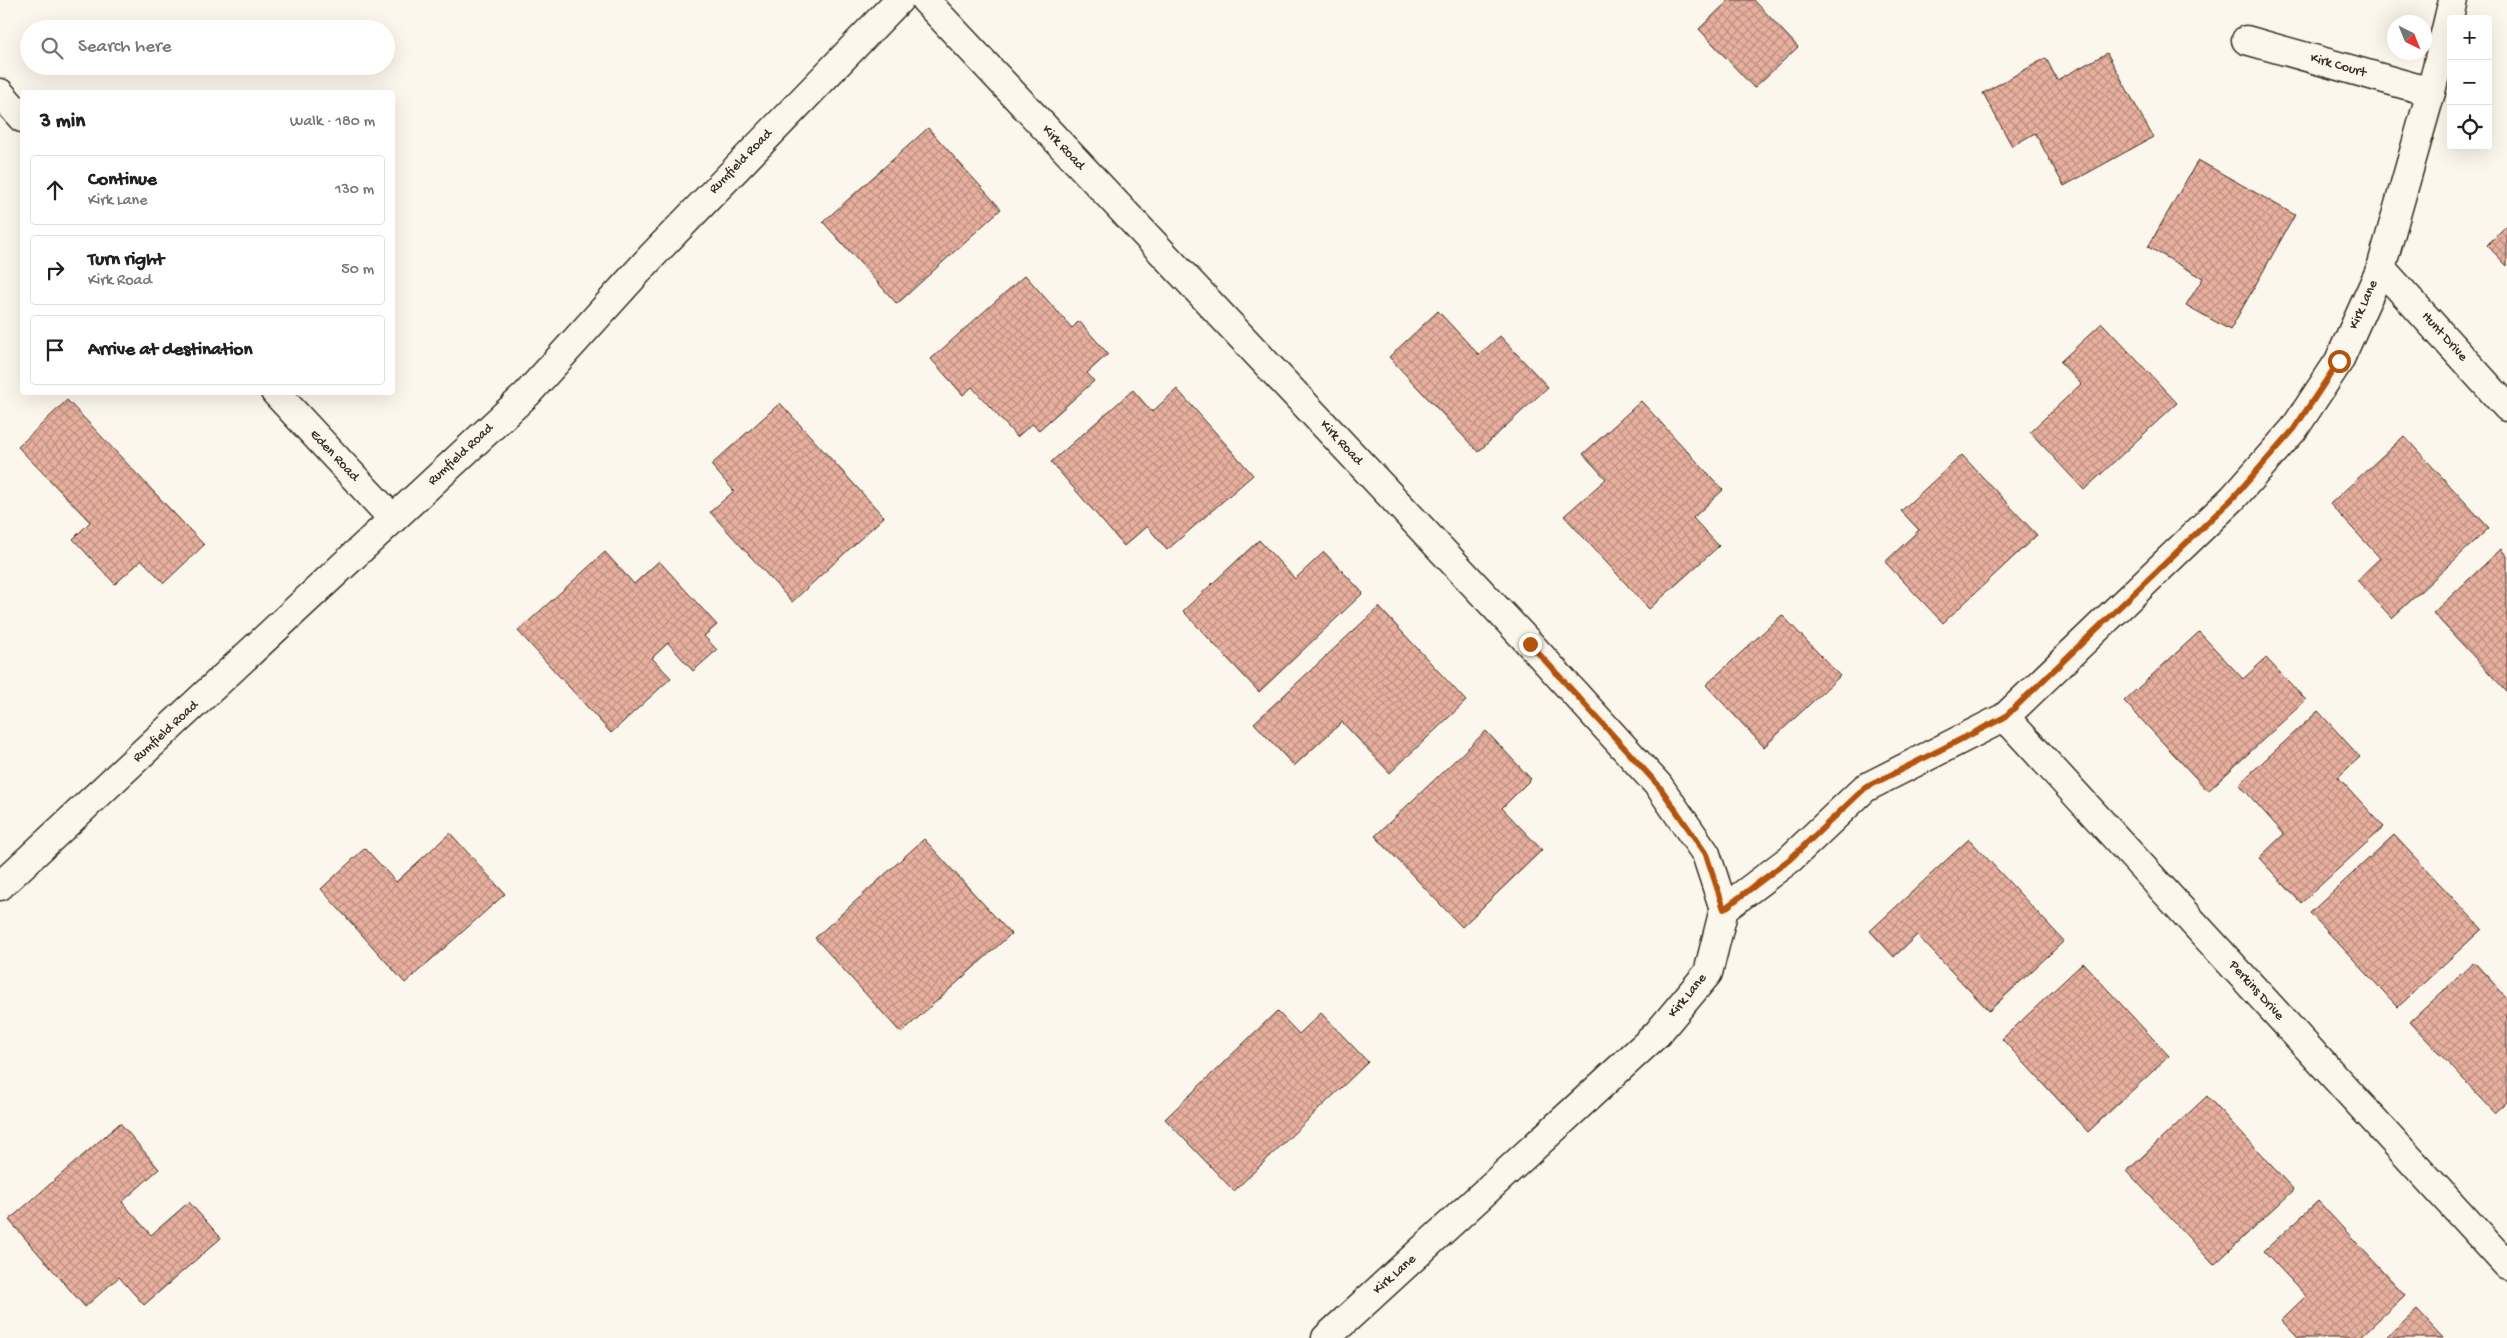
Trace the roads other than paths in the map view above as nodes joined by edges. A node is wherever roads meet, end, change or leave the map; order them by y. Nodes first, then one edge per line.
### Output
1 (899, 0) edge
2 (924, 0) edge
3 (2453, 0) edge
4 (2246, 40) dead end
5 (2431, 92) junction
6 (0, 94) edge
7 (20, 116) edge
8 (2381, 268) junction
9 (279, 395) edge
10 (2507, 407) edge
11 (392, 519) junction
12 (2005, 717) junction
13 (0, 886) edge
14 (1724, 909) junction
15 (2507, 1265) edge
16 (1326, 1338) edge

1 - 11 street, Rumfield Road
2 - 14 street, Kirk Road
3 - 5 street, Kirk Lane
4 - 5 street, Kirk Court
5 - 8 street, Kirk Lane
6 - 7 street
8 - 10 street, Hunt Drive
8 - 12 street, Kirk Lane
9 - 11 street, Eden Road
11 - 13 street, Rumfield Road
12 - 14 street, Kirk Lane
12 - 15 street, Perkins Drive
14 - 16 street, Kirk Lane

